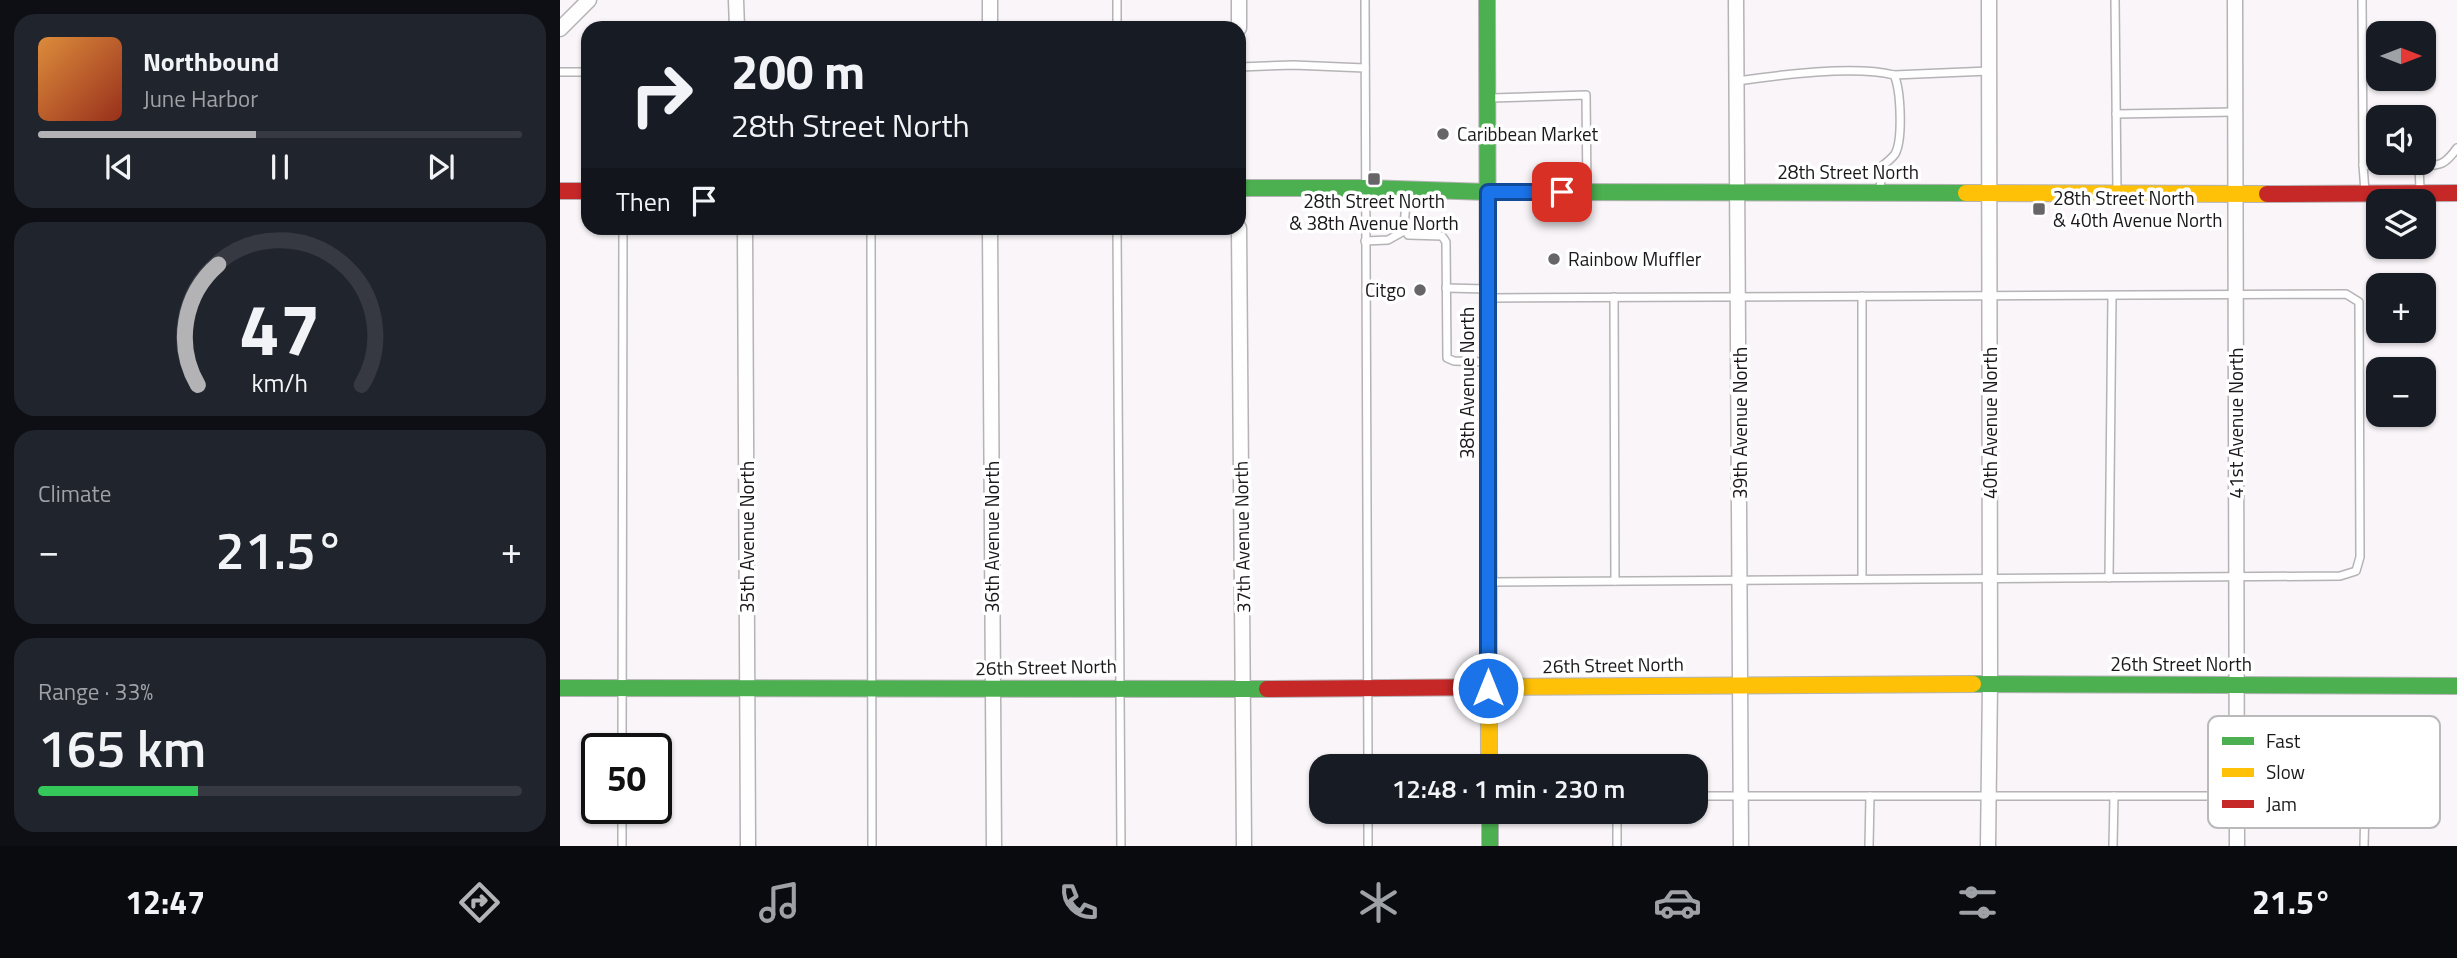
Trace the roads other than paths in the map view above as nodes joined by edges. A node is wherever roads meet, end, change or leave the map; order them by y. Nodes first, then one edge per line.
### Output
1 (589, 0) edge
2 (736, 0) edge
3 (990, 0) edge
4 (1117, 0) edge
5 (1239, 0) edge
6 (1365, 0) edge
7 (1487, 0) edge
8 (1736, 0) edge
9 (1989, 0) edge
10 (2115, 0) edge
11 (2235, 0) edge
12 (2362, 0) edge
13 (737, 21) edge
14 (990, 21) edge
15 (1117, 21) edge
16 (1239, 21) edge
17 (560, 29) edge
18 (1246, 67) edge
19 (1365, 68) junction
20 (1989, 71) junction
21 (560, 72) edge
22 (581, 72) edge
23 (1894, 75) junction
24 (1737, 81) junction
25 (1487, 98) junction
26 (2235, 112) junction
27 (2116, 114) junction
28 (2457, 148) edge
29 (2363, 165) junction
30 (2366, 165) edge
31 (2436, 166) edge
32 (1246, 188) edge
33 (1365, 188) junction
34 (1408, 189) junction
35 (560, 191) edge
36 (581, 191) edge
37 (1488, 192) junction
38 (1587, 192) junction
39 (1737, 193) junction
40 (1880, 193) junction
41 (2436, 193) edge
42 (2457, 193) edge
43 (1989, 194) junction
44 (2117, 194) junction
45 (2235, 194) junction
46 (2365, 194) joint
47 (1406, 230) junction
48 (623, 235) edge
49 (745, 235) edge
50 (871, 235) edge
51 (990, 235) edge
52 (1117, 235) edge
53 (1239, 235) edge
54 (1365, 241) junction
55 (1446, 288) junction
56 (1488, 293) junction
57 (2235, 295) junction
58 (1738, 296) junction
59 (1862, 296) junction
60 (1989, 296) junction
61 (2112, 296) junction
62 (1615, 297) junction
63 (1488, 362) junction
64 (2236, 576) junction
65 (2109, 578) junction
66 (1741, 579) junction
67 (1862, 579) junction
68 (1990, 579) junction
69 (1615, 581) junction
70 (1488, 582) junction
71 (1990, 684) junction
72 (1742, 685) junction
73 (2236, 686) junction
74 (2457, 686) edge
75 (1120, 687) junction
76 (560, 688) edge
77 (621, 688) junction
78 (749, 688) junction
79 (1367, 688) junction
80 (1488, 688) junction
81 (871, 689) junction
82 (993, 689) junction
83 (1244, 689) junction
84 (2236, 716) edge
85 (622, 733) edge
86 (1368, 754) edge
87 (1489, 754) edge
88 (1708, 796) edge
89 (1741, 796) junction
90 (1870, 796) junction
91 (1989, 796) junction
92 (2114, 796) junction
93 (2208, 796) edge
94 (622, 824) edge
95 (1368, 824) edge
96 (1490, 824) edge
97 (1617, 824) edge
98 (2237, 828) edge
99 (2364, 828) edge
100 (622, 846) edge
101 (748, 846) edge
102 (872, 846) edge
103 (994, 846) edge
104 (1121, 846) edge
105 (1244, 846) edge
106 (1368, 846) edge
107 (1490, 846) edge
108 (1617, 846) edge
109 (1741, 846) edge
110 (1869, 846) edge
111 (1988, 846) edge
112 (2113, 846) edge
113 (2237, 846) edge
114 (2364, 846) edge

1 - 17 street
2 - 13 street
3 - 14 street
4 - 15 lane
5 - 16 street
6 - 19 lane
7 - 25 street, 38th Avenue North
8 - 24 street, 39th Avenue North
9 - 20 street, 40th Avenue North
10 - 27 lane
11 - 26 street, 41st Avenue North
12 - 29 lane
18 - 19 lane
19 - 33 lane
20 - 23 lane
20 - 43 street, 40th Avenue North
21 - 22 lane
23 - 24 lane
23 - 40 lane
24 - 39 street, 39th Avenue North
25 - 37 street, 38th Avenue North
25 - 38 lane
26 - 27 lane
26 - 45 street, 41st Avenue North
27 - 44 lane
28 - 31 lane
29 - 30 lane
29 - 46 lane
32 - 33 street, 28th Street North
33 - 34 street, 28th Street North
33 - 54 lane
34 - 37 street, 28th Street North
34 - 47 lane
35 - 36 street
37 - 38 street, 28th Street North
37 - 56 street, 38th Avenue North
38 - 39 street, 28th Street North
39 - 40 street, 28th Street North
39 - 58 street, 39th Avenue North
40 - 43 street, 28th Street North
41 - 42 street, 28th Street North
43 - 44 street, 28th Street North
43 - 60 street, 40th Avenue North
44 - 45 street, 28th Street North
45 - 46 street, 28th Street North
45 - 57 street, 41st Avenue North
47 - 54 lane
47 - 55 lane
48 - 77 lane
49 - 78 street, 35th Avenue North
50 - 81 lane
51 - 82 street, 36th Avenue North
52 - 75 lane
53 - 83 street, 37th Avenue North
54 - 79 lane
55 - 56 lane
55 - 63 lane
56 - 62 lane
56 - 63 street, 38th Avenue North
57 - 61 lane
57 - 64 street, 41st Avenue North
57 - 64 lane
58 - 59 lane
58 - 62 lane
58 - 66 street, 39th Avenue North
59 - 60 lane
59 - 67 lane
60 - 61 lane
60 - 68 street, 40th Avenue North
61 - 65 lane
62 - 69 lane
63 - 70 street, 38th Avenue North
64 - 65 lane
64 - 73 street, 41st Avenue North
65 - 68 lane
66 - 67 lane
66 - 69 lane
66 - 72 street, 39th Avenue North
67 - 68 lane
68 - 71 street, 40th Avenue North
69 - 70 lane
70 - 80 street, 38th Avenue North
71 - 72 street, 26th Street North
71 - 73 street, 26th Street North
71 - 91 street, 40th Avenue North
72 - 80 street, 26th Street North
72 - 89 street, 39th Avenue North
73 - 74 street, 26th Street North
73 - 84 street, 41st Avenue North
75 - 82 street, 26th Street North
75 - 83 street, 26th Street North
75 - 104 lane
76 - 77 street, 26th Street North
77 - 78 street, 26th Street North
77 - 85 lane
78 - 81 street, 26th Street North
78 - 101 street, 35th Avenue North
79 - 80 street, 26th Street North
79 - 83 street, 26th Street North
79 - 86 lane
80 - 87 street, 38th Avenue North
81 - 82 street, 26th Street North
81 - 102 lane
82 - 103 street, 36th Avenue North
83 - 105 street, 37th Avenue North
88 - 89 lane
89 - 90 lane
89 - 109 street, 39th Avenue North
90 - 91 lane
90 - 110 lane
91 - 92 lane
91 - 111 street, 40th Avenue North
92 - 93 lane
92 - 112 lane
94 - 100 lane
95 - 106 lane
96 - 107 street
97 - 108 lane
98 - 113 street, 41st Avenue North
99 - 114 lane

